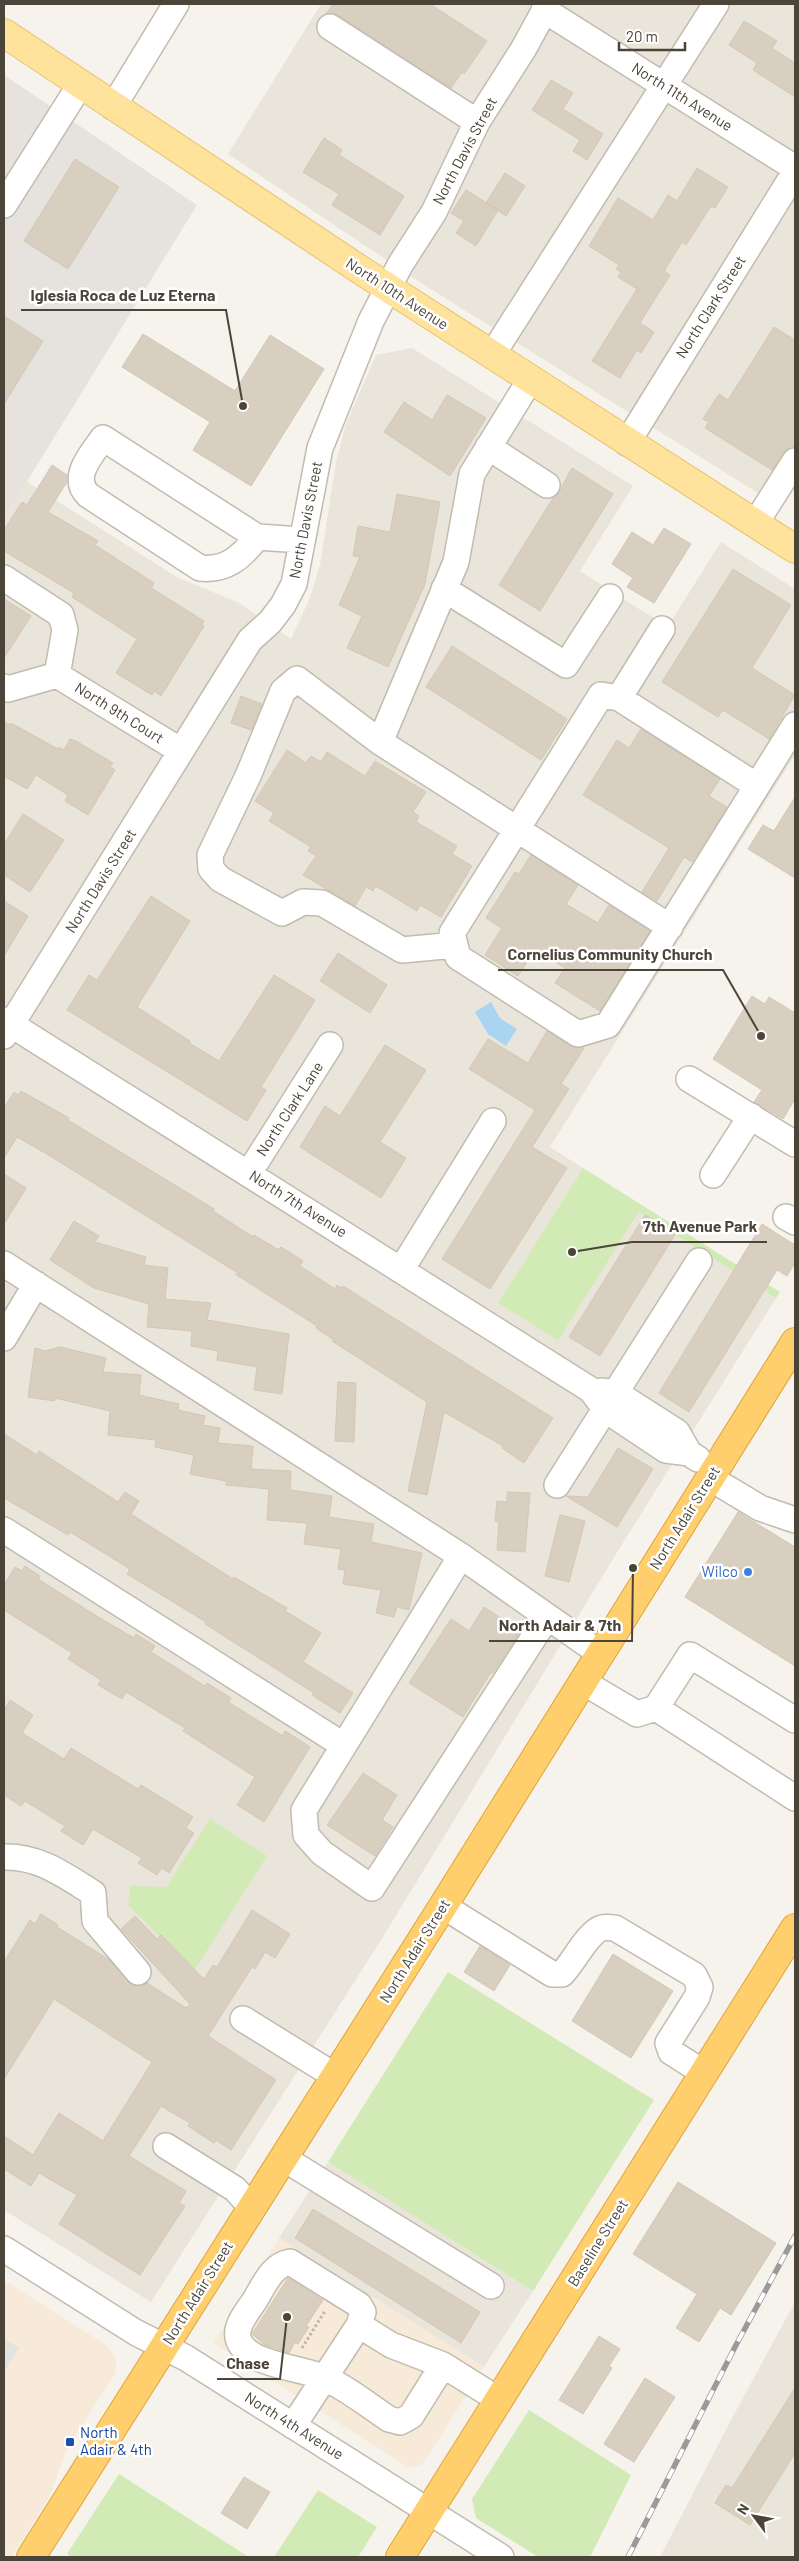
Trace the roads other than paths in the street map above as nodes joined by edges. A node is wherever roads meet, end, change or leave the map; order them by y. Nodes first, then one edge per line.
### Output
1 (176, 4) edge
2 (716, 4) edge
3 (546, 7) edge
4 (330, 27) dead end
5 (4, 33) edge
6 (80, 85) junction
7 (663, 86) junction
8 (113, 106) junction
9 (478, 122) junction
10 (795, 170) edge
11 (4, 205) edge
12 (388, 288) junction
13 (492, 356) junction
14 (530, 380) junction
15 (627, 443) junction
16 (488, 447) junction
17 (795, 460) edge
18 (547, 485) dead end
19 (755, 524) junction
20 (257, 538) junction
21 (302, 540) junction
22 (795, 550) edge
23 (4, 578) edge
24 (444, 588) junction
25 (610, 597) dead end
26 (662, 630) dead end
27 (57, 674) junction
28 (4, 687) edge
29 (619, 698) junction
30 (795, 725) edge
31 (380, 742) junction
32 (181, 751) junction
33 (757, 786) junction
34 (516, 830) junction
35 (670, 927) junction
36 (455, 945) junction
37 (6, 1027) edge
38 (330, 1045) dead end
39 (689, 1079) dead end
40 (750, 1116) junction
41 (493, 1122) dead end
42 (795, 1144) edge
43 (249, 1173) junction
44 (713, 1175) dead end
45 (699, 1261) dead end
46 (4, 1264) edge
47 (401, 1270) junction
48 (36, 1284) junction
49 (4, 1338) edge
50 (795, 1342) edge
51 (611, 1401) junction
52 (712, 1474) junction
53 (557, 1485) dead end
54 (795, 1520) edge
55 (4, 1530) edge
56 (461, 1556) junction
57 (547, 1617) junction
58 (600, 1654) junction
59 (583, 1682) junction
60 (656, 1708) junction
61 (795, 1720) edge
62 (343, 1745) junction
63 (795, 1798) edge
64 (4, 1857) edge
65 (443, 1906) junction
66 (795, 1928) edge
67 (138, 1972) dead end
68 (243, 2019) dead end
69 (704, 2073) junction
70 (335, 2076) junction
71 (166, 2146) dead end
72 (283, 2158) junction
73 (252, 2208) junction
74 (4, 2248) edge
75 (491, 2286) dead end
76 (359, 2325) junction
77 (164, 2347) junction
78 (443, 2365) junction
79 (325, 2378) junction
80 (499, 2400) junction
81 (293, 2426) junction
82 (429, 2512) junction
83 (31, 2557) edge
84 (400, 2557) edge
85 (501, 2557) edge

1 - 8 street
2 - 7 street
3 - 7 street, North 11th Avenue
3 - 9 street, North Davis Street
4 - 9 street
5 - 6 main road, North 10th Avenue
6 - 8 main road, North 10th Avenue
6 - 11 street
7 - 10 street, North 11th Avenue
7 - 13 street
8 - 12 main road, North 10th Avenue
9 - 12 street, North Davis Street
10 - 15 street, North Clark Street
12 - 13 main road, North 10th Avenue
12 - 21 street, North Davis Street
13 - 14 main road, North 10th Avenue
14 - 15 main road, North 10th Avenue
14 - 16 street
15 - 19 main road, North 10th Avenue
16 - 18 street
16 - 24 street
17 - 19 street
19 - 22 main road, North 10th Avenue
20 - 20 street
20 - 21 street
21 - 32 street, North Davis Street
23 - 27 street
24 - 25 street
24 - 31 street
26 - 29 street
27 - 28 street
27 - 32 street, North 9th Court
29 - 33 street
29 - 34 street
30 - 33 street
31 - 34 street
31 - 36 street
32 - 37 street, North Davis Street
33 - 35 street
34 - 35 street
34 - 36 street
35 - 36 street
37 - 43 street, North 7th Avenue
38 - 43 street, North Clark Lane
39 - 40 street
40 - 42 street
40 - 44 street
41 - 47 street
43 - 47 street, North 7th Avenue
45 - 51 street
46 - 48 street
47 - 51 street, North 7th Avenue
48 - 49 street
48 - 56 street
50 - 52 highway, North Adair Street
51 - 52 street, North 7th Avenue
51 - 53 street
52 - 54 street, North 7th Avenue
52 - 58 highway, North Adair Street
55 - 62 street
56 - 57 street
56 - 62 street
57 - 58 street
57 - 62 street
58 - 59 highway, North Adair Street
59 - 60 street
59 - 65 highway, North Adair Street
60 - 61 street
60 - 63 street
64 - 67 street
65 - 69 street
65 - 70 highway, North Adair Street
66 - 69 highway, Baseline Street
68 - 70 street
69 - 80 highway, Baseline Street
70 - 72 highway, North Adair Street
71 - 73 street
72 - 73 highway, North Adair Street
72 - 75 street
73 - 77 highway, North Adair Street
74 - 77 street, North 4th Avenue
76 - 78 street
76 - 79 street
76 - 79 street
77 - 81 street, North 4th Avenue
77 - 83 highway, North Adair Street
78 - 79 street
78 - 80 street
79 - 81 street
80 - 82 highway, Baseline Street
81 - 82 street, North 4th Avenue
82 - 84 highway, Baseline Street
82 - 85 street, North 4th Avenue

